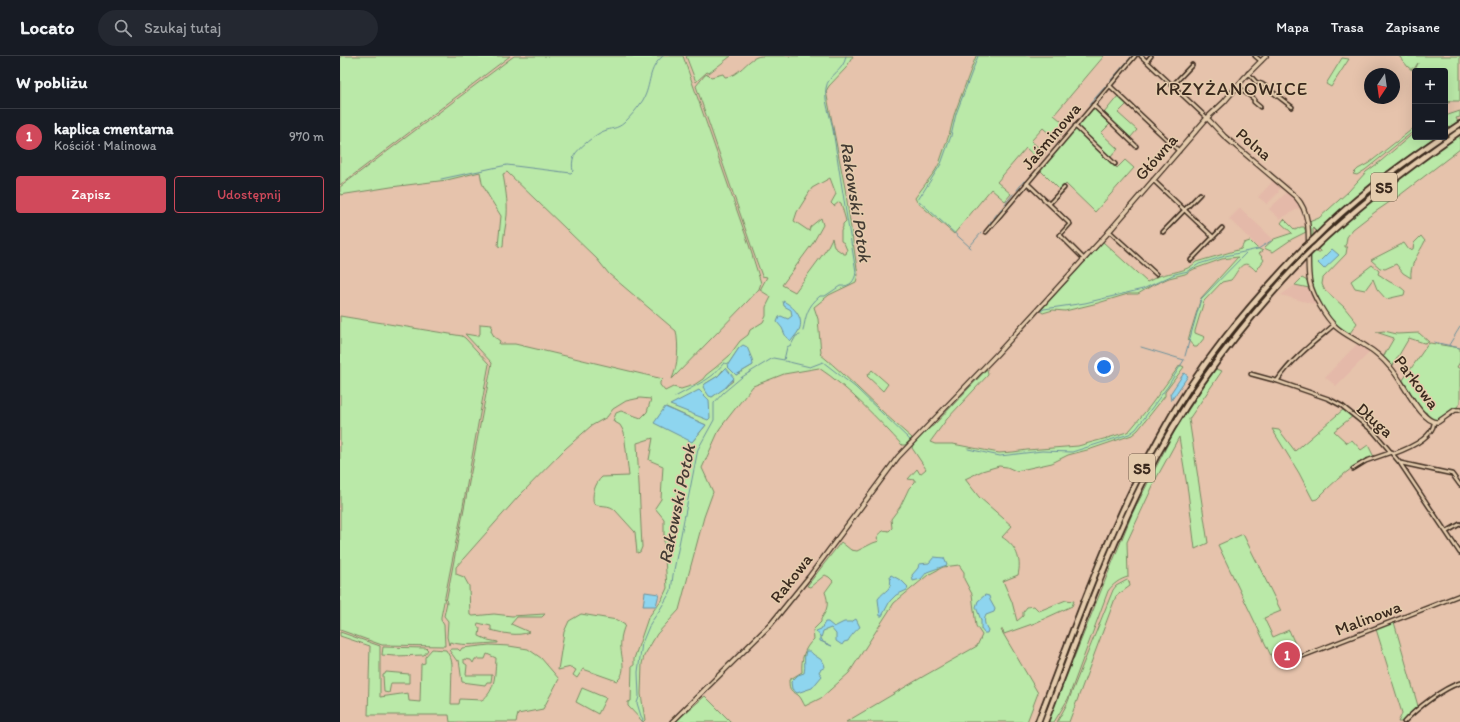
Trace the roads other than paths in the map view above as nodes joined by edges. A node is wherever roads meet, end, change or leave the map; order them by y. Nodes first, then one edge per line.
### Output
1 (1135, 56) edge
2 (1141, 56) edge
3 (1151, 56) edge
4 (1255, 56) edge
5 (1266, 56) edge
6 (1261, 60) junction
7 (1147, 61) junction
8 (1192, 65) dead end
9 (1248, 73) junction
10 (1109, 85) junction
11 (1173, 85) junction
12 (1237, 86) junction
13 (1092, 105) junction
14 (1260, 107) dead end
15 (1292, 107) dead end
16 (1207, 118) junction
17 (1460, 124) edge
18 (1075, 126) junction
19 (1460, 131) edge
20 (1448, 132) edge
21 (1437, 140) edge
22 (1136, 146) dead end
23 (1179, 151) junction
24 (1115, 164) dead end
25 (1153, 180) junction
26 (1027, 183) junction
27 (1064, 188) dead end
28 (1200, 194) dead end
29 (1049, 204) junction
30 (1184, 210) junction
31 (1222, 228) dead end
32 (1308, 228) joint
33 (1109, 231) junction
34 (986, 232) dead end
35 (1164, 232) dead end
36 (1213, 238) junction
37 (1084, 259) junction
38 (1191, 260) dead end
39 (1156, 274) dead end
40 (1334, 325) junction
41 (1251, 374) dead end
42 (1277, 381) junction
43 (1460, 410) edge
44 (1434, 423) junction
45 (1393, 453) junction
46 (1400, 463) junction
47 (1353, 469) dead end
48 (1460, 485) edge
49 (1460, 524) edge
50 (1446, 532) junction
51 (1460, 553) edge
52 (1460, 595) edge
53 (1285, 663) dead end
54 (1460, 683) edge
55 (672, 722) edge
56 (1038, 722) edge
57 (1045, 722) edge
58 (1404, 722) edge

1 - 10 street, Jaśminowa
2 - 7 street, Polna
3 - 7 street
4 - 6 street
5 - 6 street, Główna
6 - 9 street, Główna
7 - 11 street, Polna
8 - 11 street
9 - 12 street, Główna
9 - 15 street
10 - 13 street, Jaśminowa
10 - 23 street
11 - 16 street, Polna
12 - 14 street
12 - 16 street, Główna
13 - 18 street, Jaśminowa
13 - 22 street
16 - 23 street, Główna
16 - 32 street, Polna
17 - 20 highway
18 - 24 street
18 - 26 street, Jaśminowa
19 - 57 highway, S5, bridge
21 - 56 highway, S5, bridge
23 - 25 street, Główna
25 - 30 street
25 - 33 street, Główna
26 - 29 street
26 - 34 street, Jaśminowa
27 - 29 street
28 - 30 street
29 - 37 street
30 - 35 street
30 - 36 street
31 - 36 street
32 - 40 street, Parkowa
33 - 37 street, Główna
33 - 39 street
36 - 38 street
37 - 55 street, Rakowa
40 - 42 street
40 - 44 street, Parkowa
41 - 42 street, Długa
42 - 45 street, Długa
43 - 44 street, Parkowa
44 - 45 street
45 - 46 street, Długa
45 - 47 street
46 - 48 street
46 - 50 street, Długa
49 - 50 street
50 - 51 street, Długa
52 - 53 street, Malinowa
54 - 58 street

